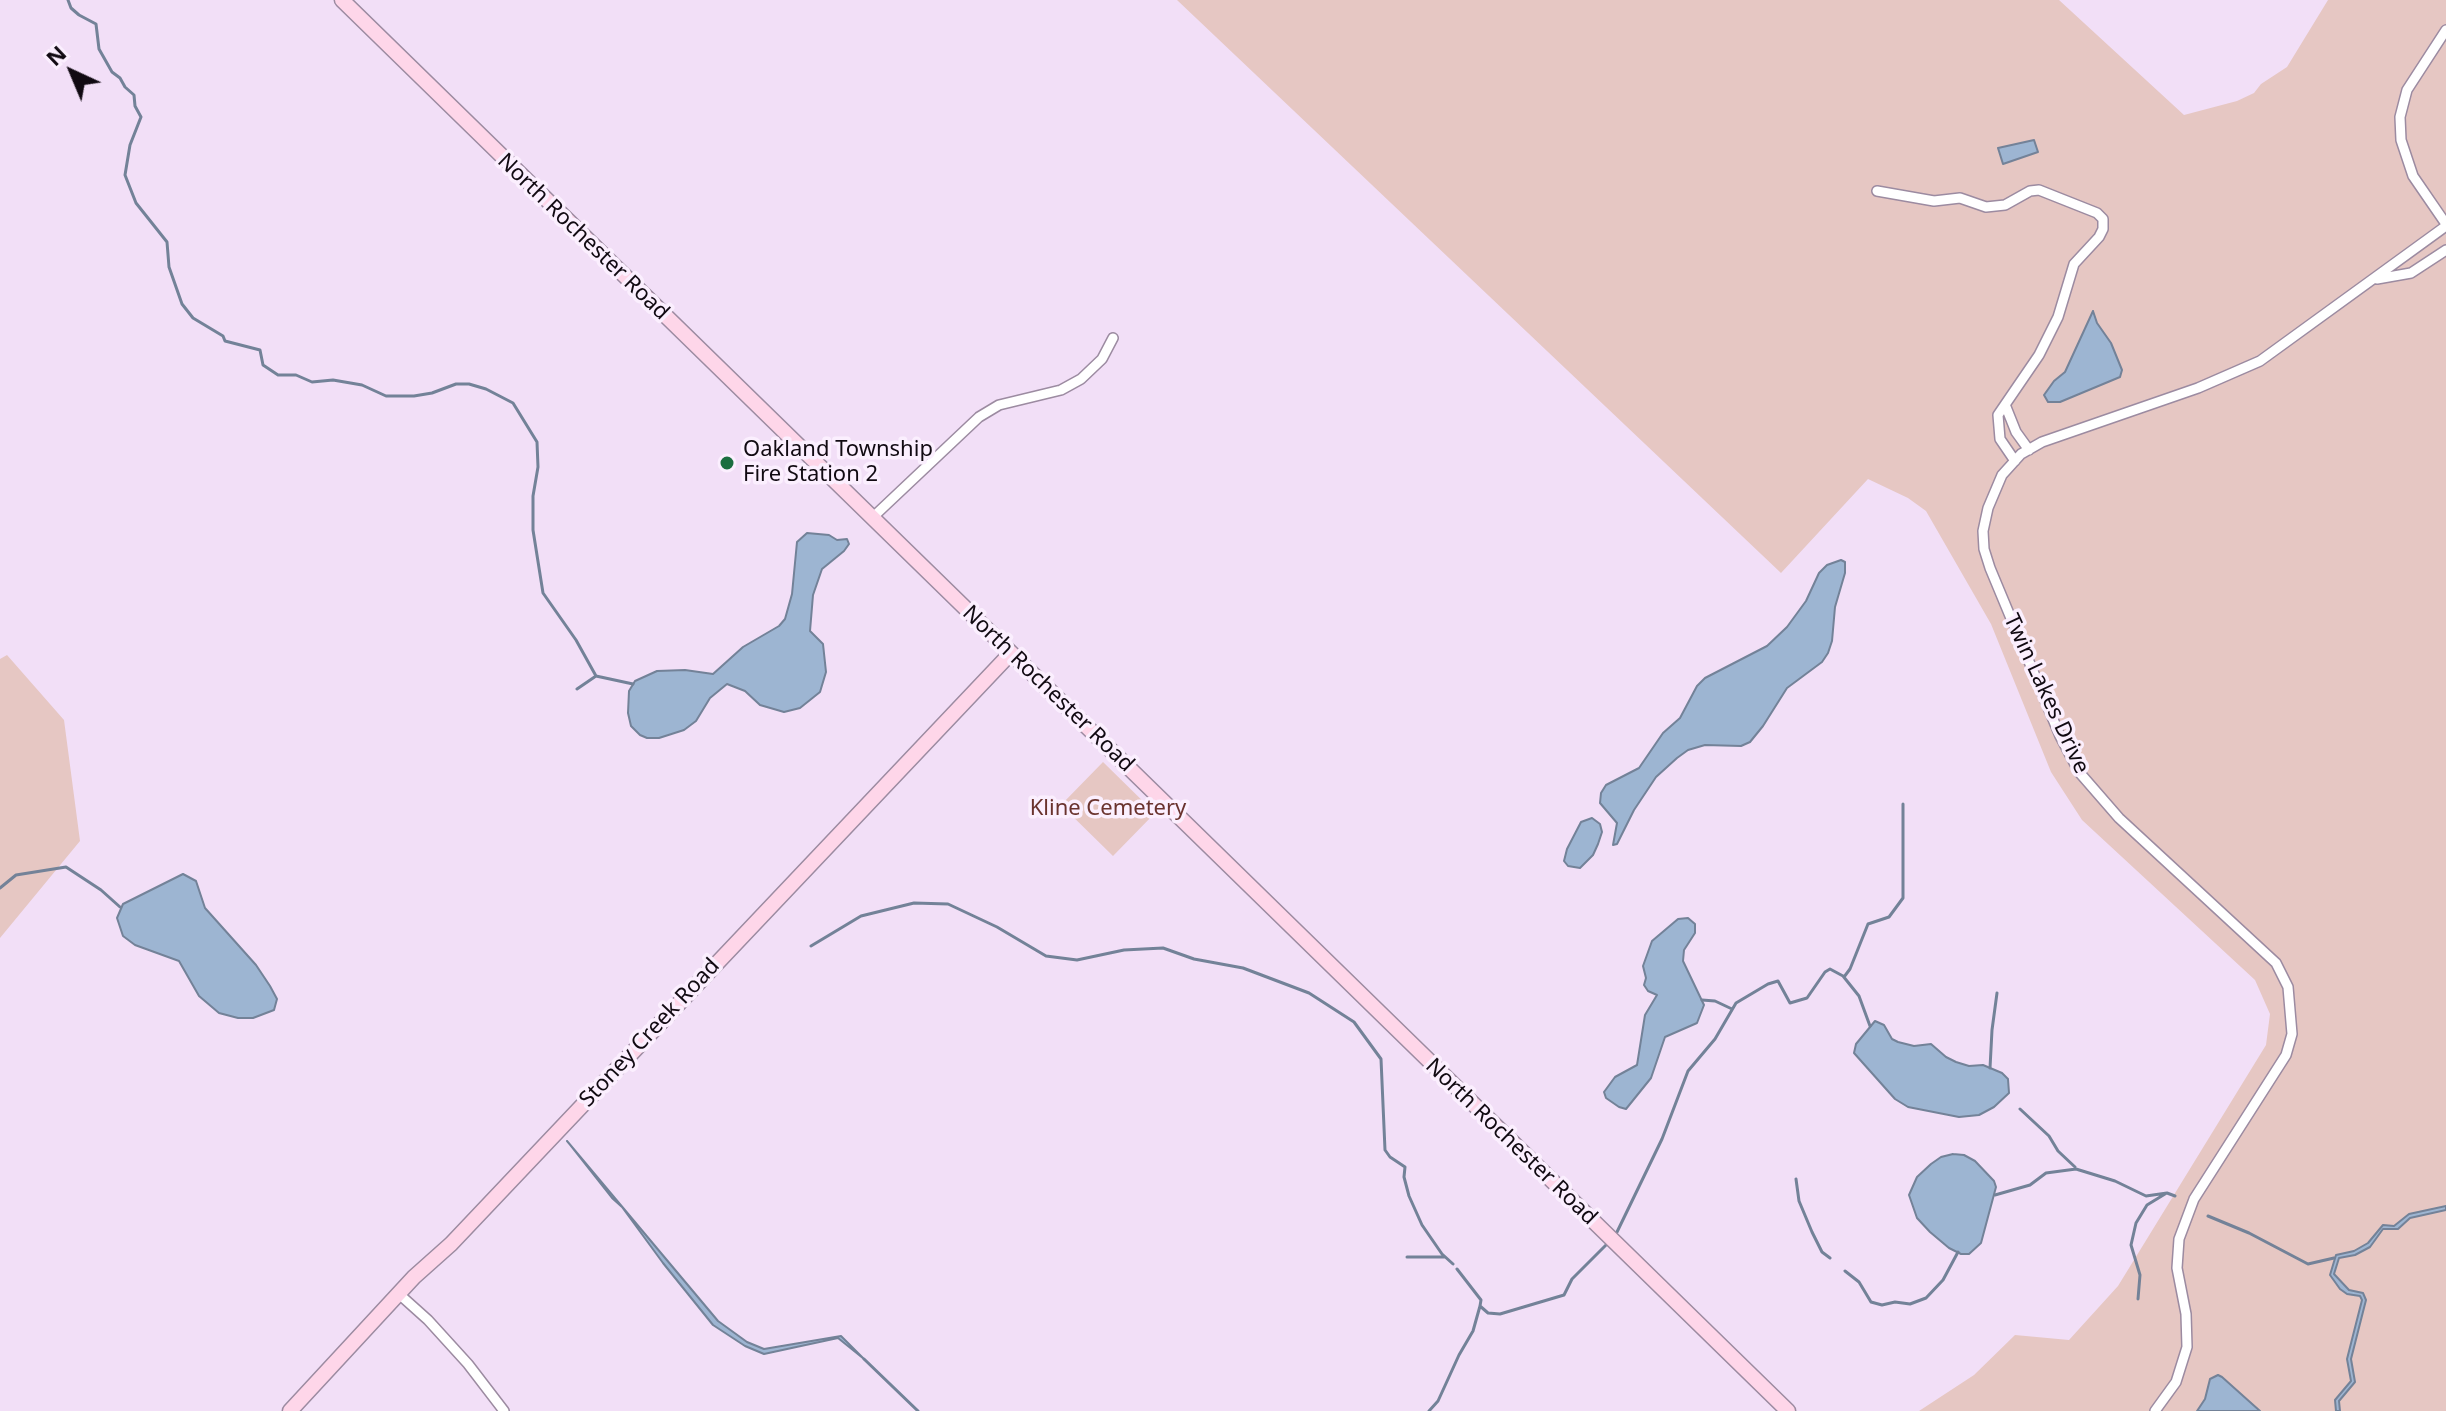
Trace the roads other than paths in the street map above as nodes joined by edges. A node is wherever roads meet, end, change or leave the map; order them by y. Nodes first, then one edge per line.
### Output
1 (342, 0) edge
2 (2446, 30) edge
3 (1877, 191) dead end
4 (2446, 225) edge
5 (2446, 250) edge
6 (2373, 280) junction
7 (1113, 338) dead end
8 (2006, 407) junction
9 (2029, 450) junction
10 (2015, 461) junction
11 (872, 518) junction
12 (1010, 654) junction
13 (399, 1294) junction
14 (290, 1411) edge
15 (504, 1411) edge
16 (1788, 1411) edge
17 (2155, 1411) edge

1 - 11 main road, North Rochester Road
2 - 4 street
3 - 8 street
4 - 6 street, Twin Lakes Drive
5 - 6 street, Twin Lakes Drive
6 - 9 street, Twin Lakes Drive
7 - 11 street
8 - 9 street
8 - 10 street
9 - 10 street, Twin Lakes Drive
10 - 17 street, Twin Lakes Drive
11 - 12 main road, North Rochester Road
12 - 13 main road, Stoney Creek Road
12 - 16 main road, North Rochester Road
13 - 14 main road, Stoney Creek Road
13 - 15 street

